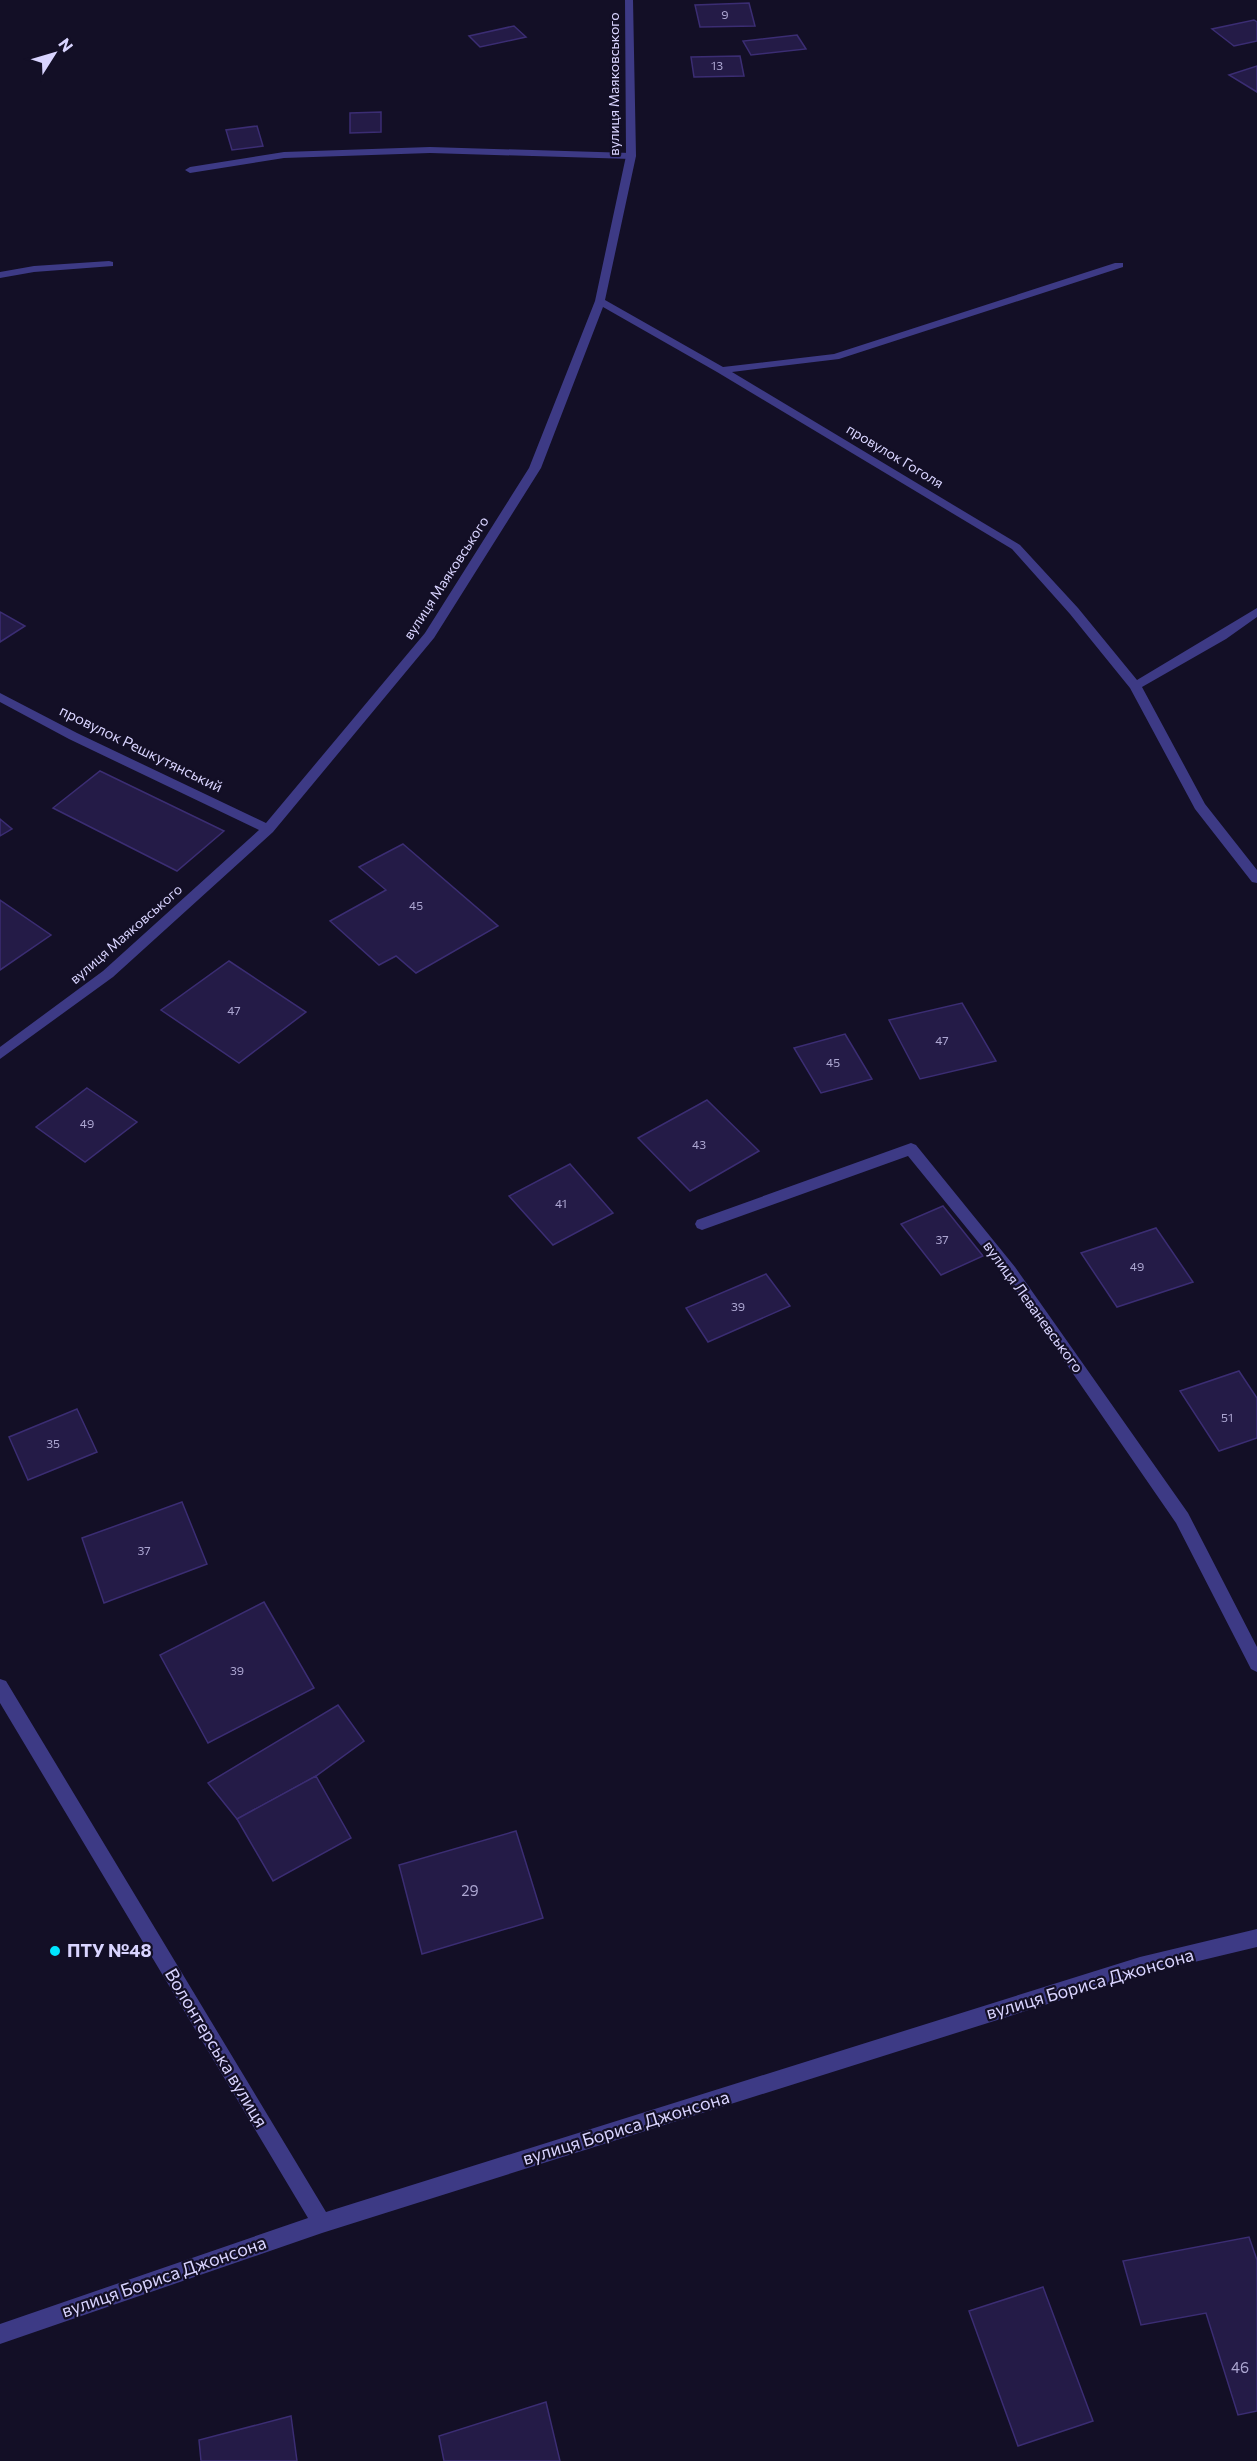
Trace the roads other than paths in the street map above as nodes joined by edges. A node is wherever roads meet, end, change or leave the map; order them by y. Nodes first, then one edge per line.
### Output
1 (629, 0) edge
2 (631, 156) junction
3 (190, 170) dead end
4 (109, 264) dead end
5 (1119, 265) dead end
6 (0, 275) edge
7 (600, 301) junction
8 (721, 370) junction
9 (1257, 612) edge
10 (1135, 686) junction
11 (0, 697) edge
12 (268, 829) junction
13 (1257, 879) edge
14 (0, 1054) edge
15 (702, 1224) dead end
16 (1257, 1664) edge
17 (0, 1687) edge
18 (1257, 1938) edge
19 (322, 2223) junction
20 (0, 2334) edge

1 - 2 street, вулиця Маяковського
2 - 3 street
2 - 7 street, вулиця Маяковського
4 - 6 street
5 - 8 street
7 - 8 street, провулок Гоголя
7 - 12 street, вулиця Маяковського
8 - 10 street, провулок Гоголя
9 - 10 street
10 - 13 street, провулок Гоголя
11 - 12 street, провулок Решкутянський
12 - 14 street, вулиця Маяковського
15 - 16 street, вулиця Леваневського
17 - 19 street, Волонтерська вулиця
18 - 19 street, вулиця Бориса Джонсона
19 - 20 street, вулиця Бориса Джонсона

